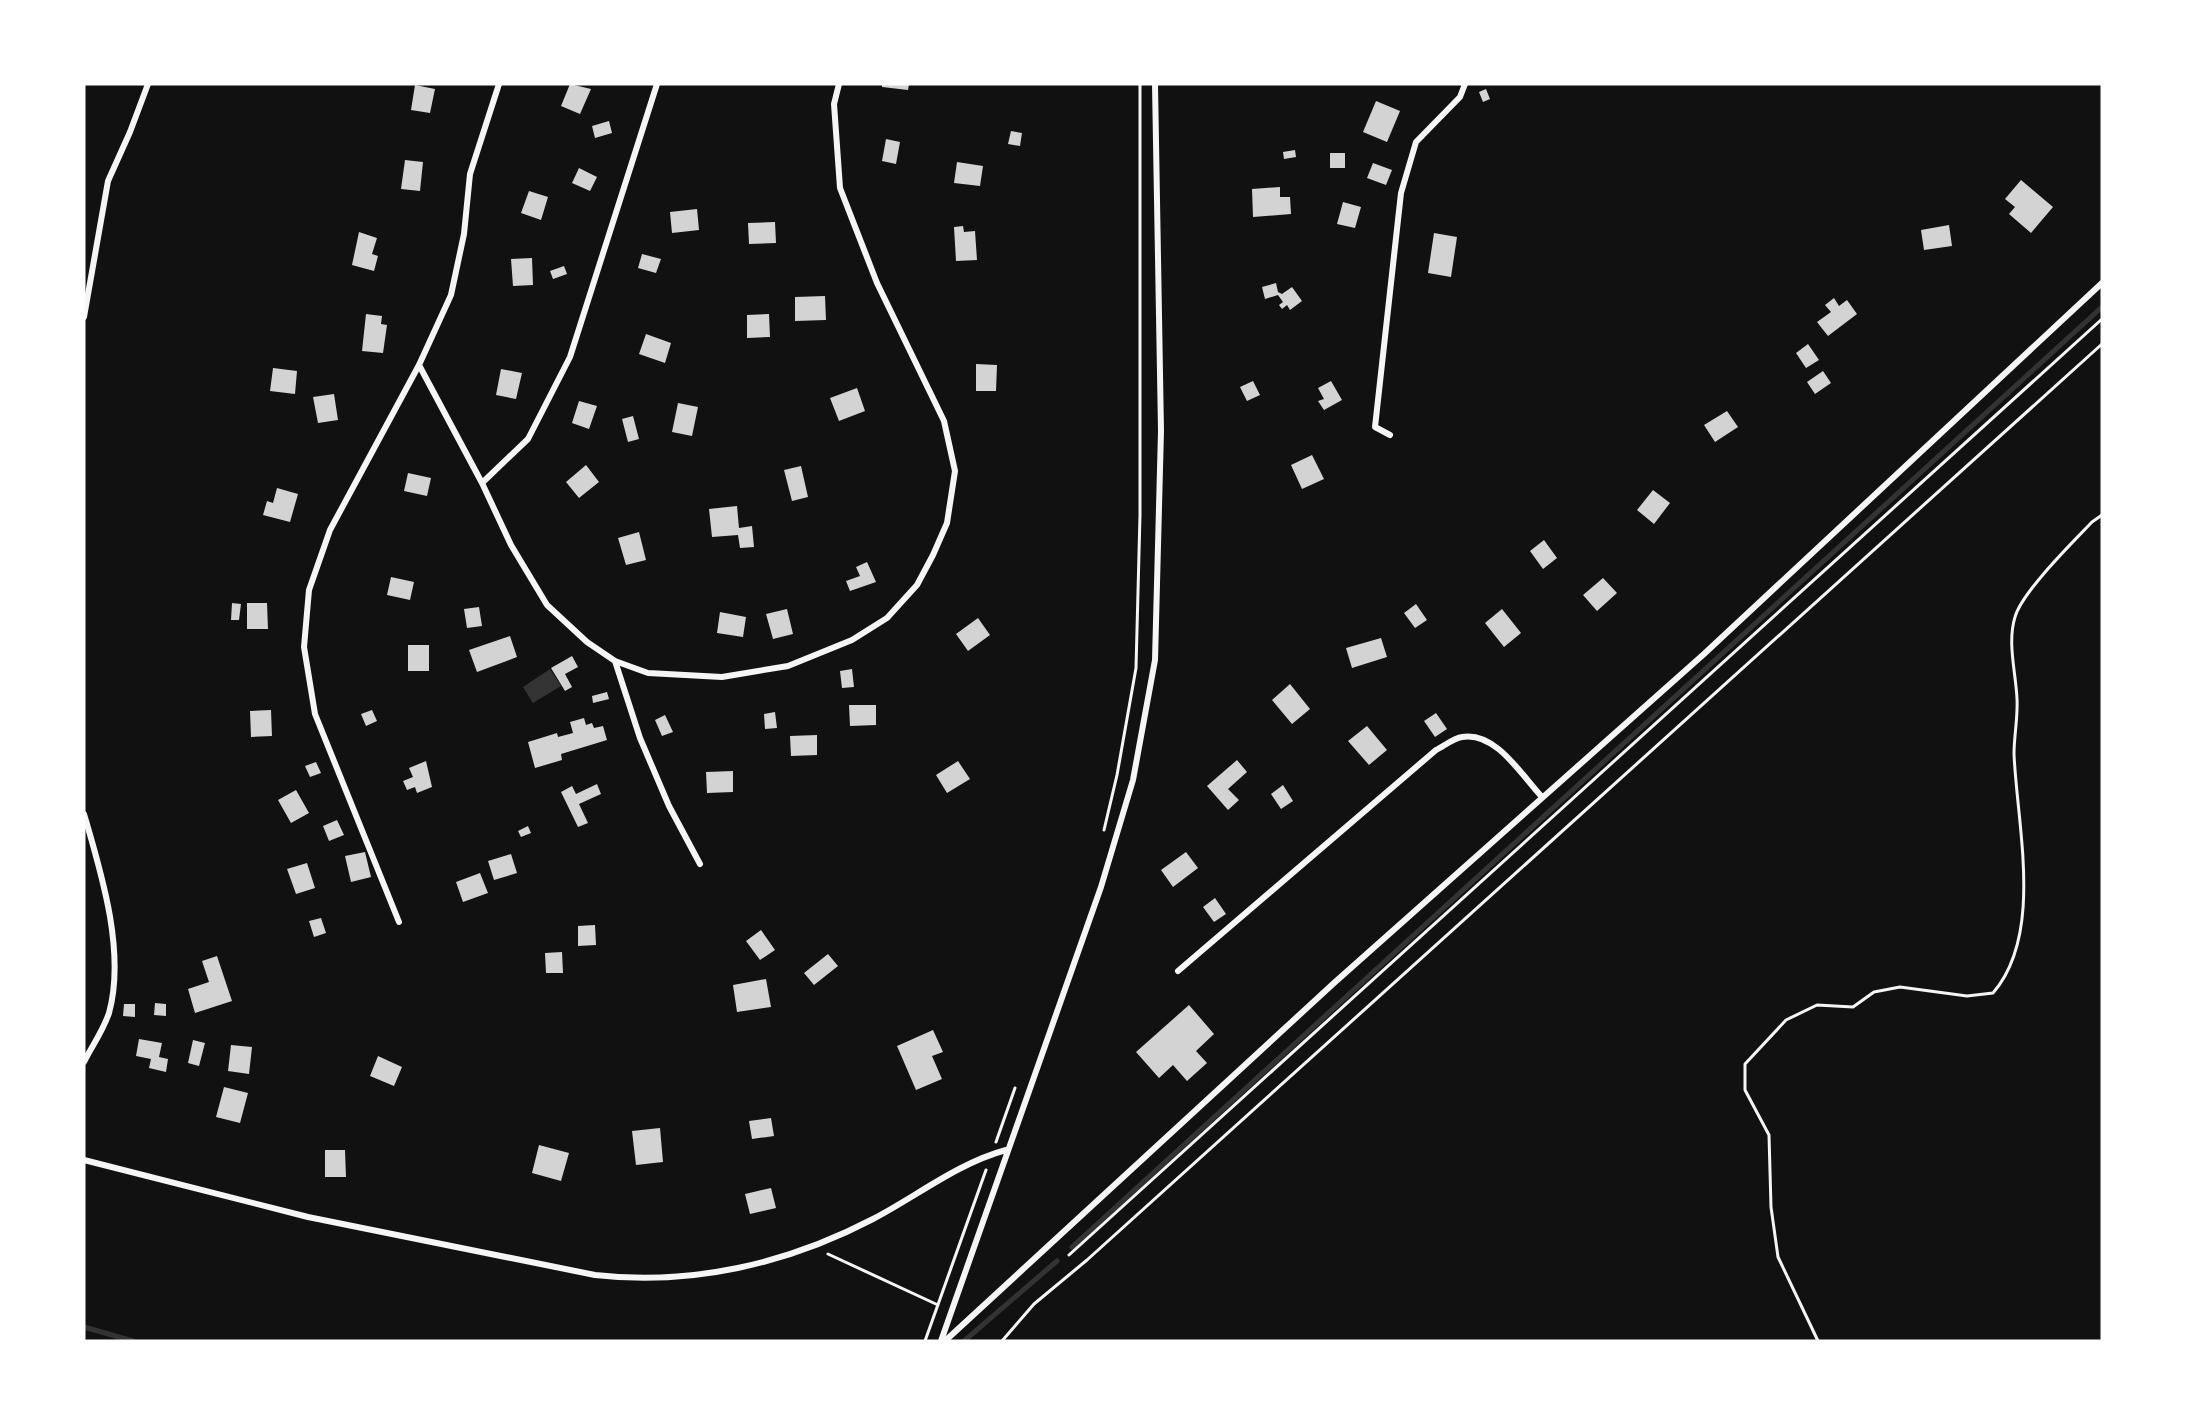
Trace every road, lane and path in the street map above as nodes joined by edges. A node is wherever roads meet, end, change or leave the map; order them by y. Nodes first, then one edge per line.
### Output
1 (148, 84) edge
2 (499, 84) edge
3 (657, 84) edge
4 (839, 84) edge
5 (1140, 84) edge
6 (1155, 84) edge
7 (1465, 84) edge
8 (2102, 283) edge
9 (84, 317) edge
10 (2102, 319) edge
11 (2102, 344) edge
12 (419, 365) junction
13 (1390, 435) dead end
14 (482, 483) junction
15 (2102, 515) edge
16 (615, 661) junction
17 (1542, 797) junction
18 (84, 814) edge
19 (1103, 833) dead end
20 (700, 864) dead end
21 (399, 922) dead end
22 (1178, 971) dead end
23 (84, 1062) edge
24 (1019, 1077) dead end
25 (1006, 1150) junction
26 (991, 1154) junction
27 (84, 1160) edge
28 (811, 1246) junction
29 (1069, 1255) dead end
30 (938, 1305) junction
31 (925, 1341) edge
32 (943, 1341) edge
33 (1002, 1341) edge
34 (1818, 1341) edge

1 - 9 street
2 - 12 street
3 - 14 street
4 - 16 street
5 - 19 path
6 - 25 street
7 - 13 street
8 - 17 street
10 - 29 path
11 - 33 path
12 - 14 street
12 - 21 street
14 - 16 street
15 - 34 path
16 - 20 street
17 - 22 street
17 - 32 street
18 - 23 street
24 - 26 path
25 - 26 street
25 - 32 street
26 - 28 street
26 - 30 path
27 - 28 street
28 - 30 path
30 - 31 path

